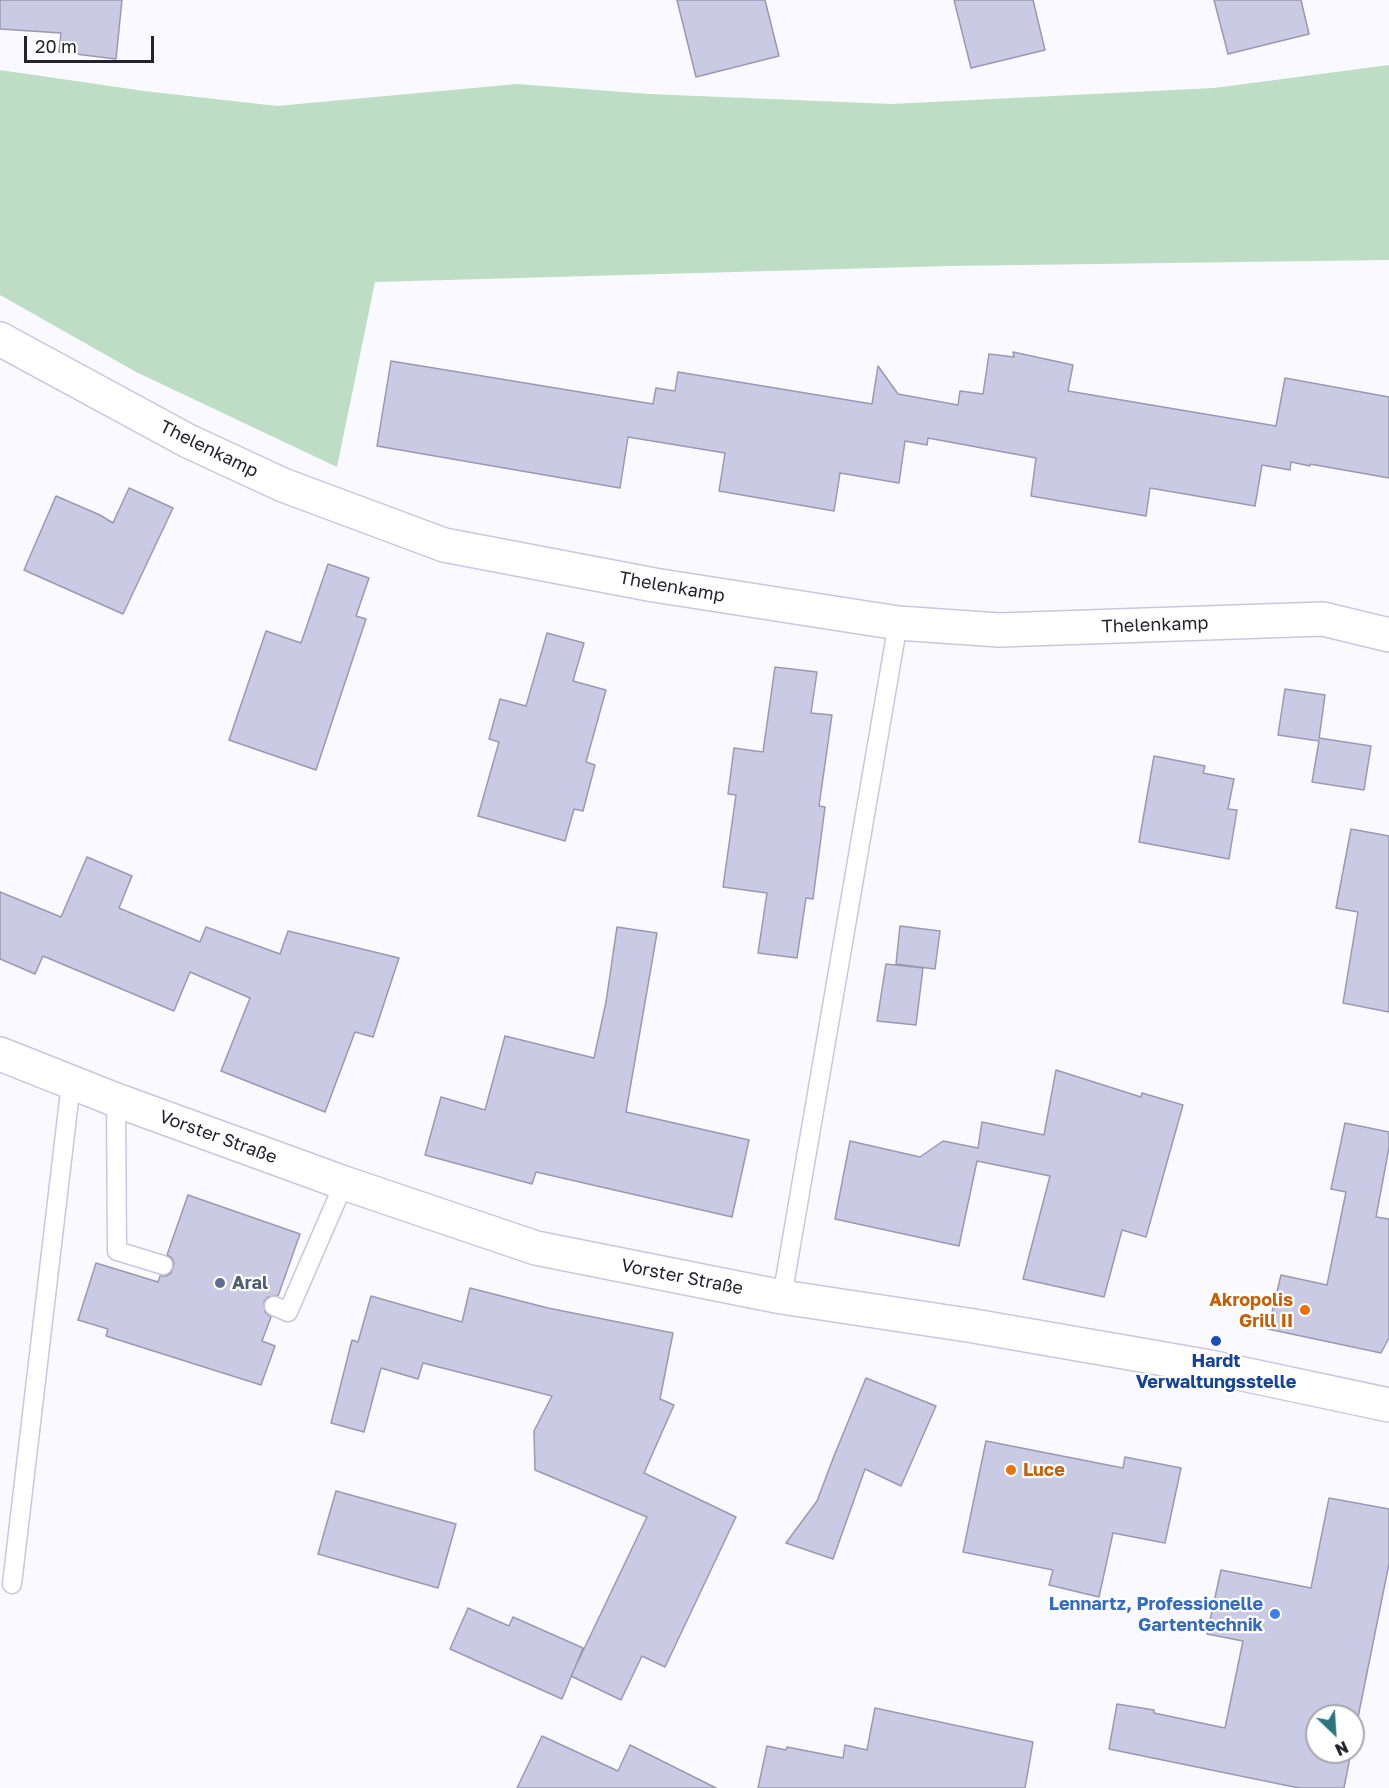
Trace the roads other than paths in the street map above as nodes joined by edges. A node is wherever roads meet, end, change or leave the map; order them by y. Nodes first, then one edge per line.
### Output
1 (0, 339) edge
2 (898, 623) junction
3 (1389, 635) edge
4 (0, 1054) edge
5 (71, 1083) junction
6 (116, 1100) junction
7 (344, 1183) junction
8 (164, 1265) dead end
9 (782, 1297) junction
10 (274, 1306) dead end
11 (1389, 1405) edge
12 (12, 1584) dead end

1 - 2 main road, Thelenkamp
2 - 3 main road, Thelenkamp
2 - 9 lane
4 - 5 main road, Vorster Straße
5 - 6 main road, Vorster Straße
5 - 12 lane
6 - 7 main road, Vorster Straße
6 - 8 lane
7 - 9 main road, Vorster Straße
7 - 10 lane
9 - 11 main road, Vorster Straße

